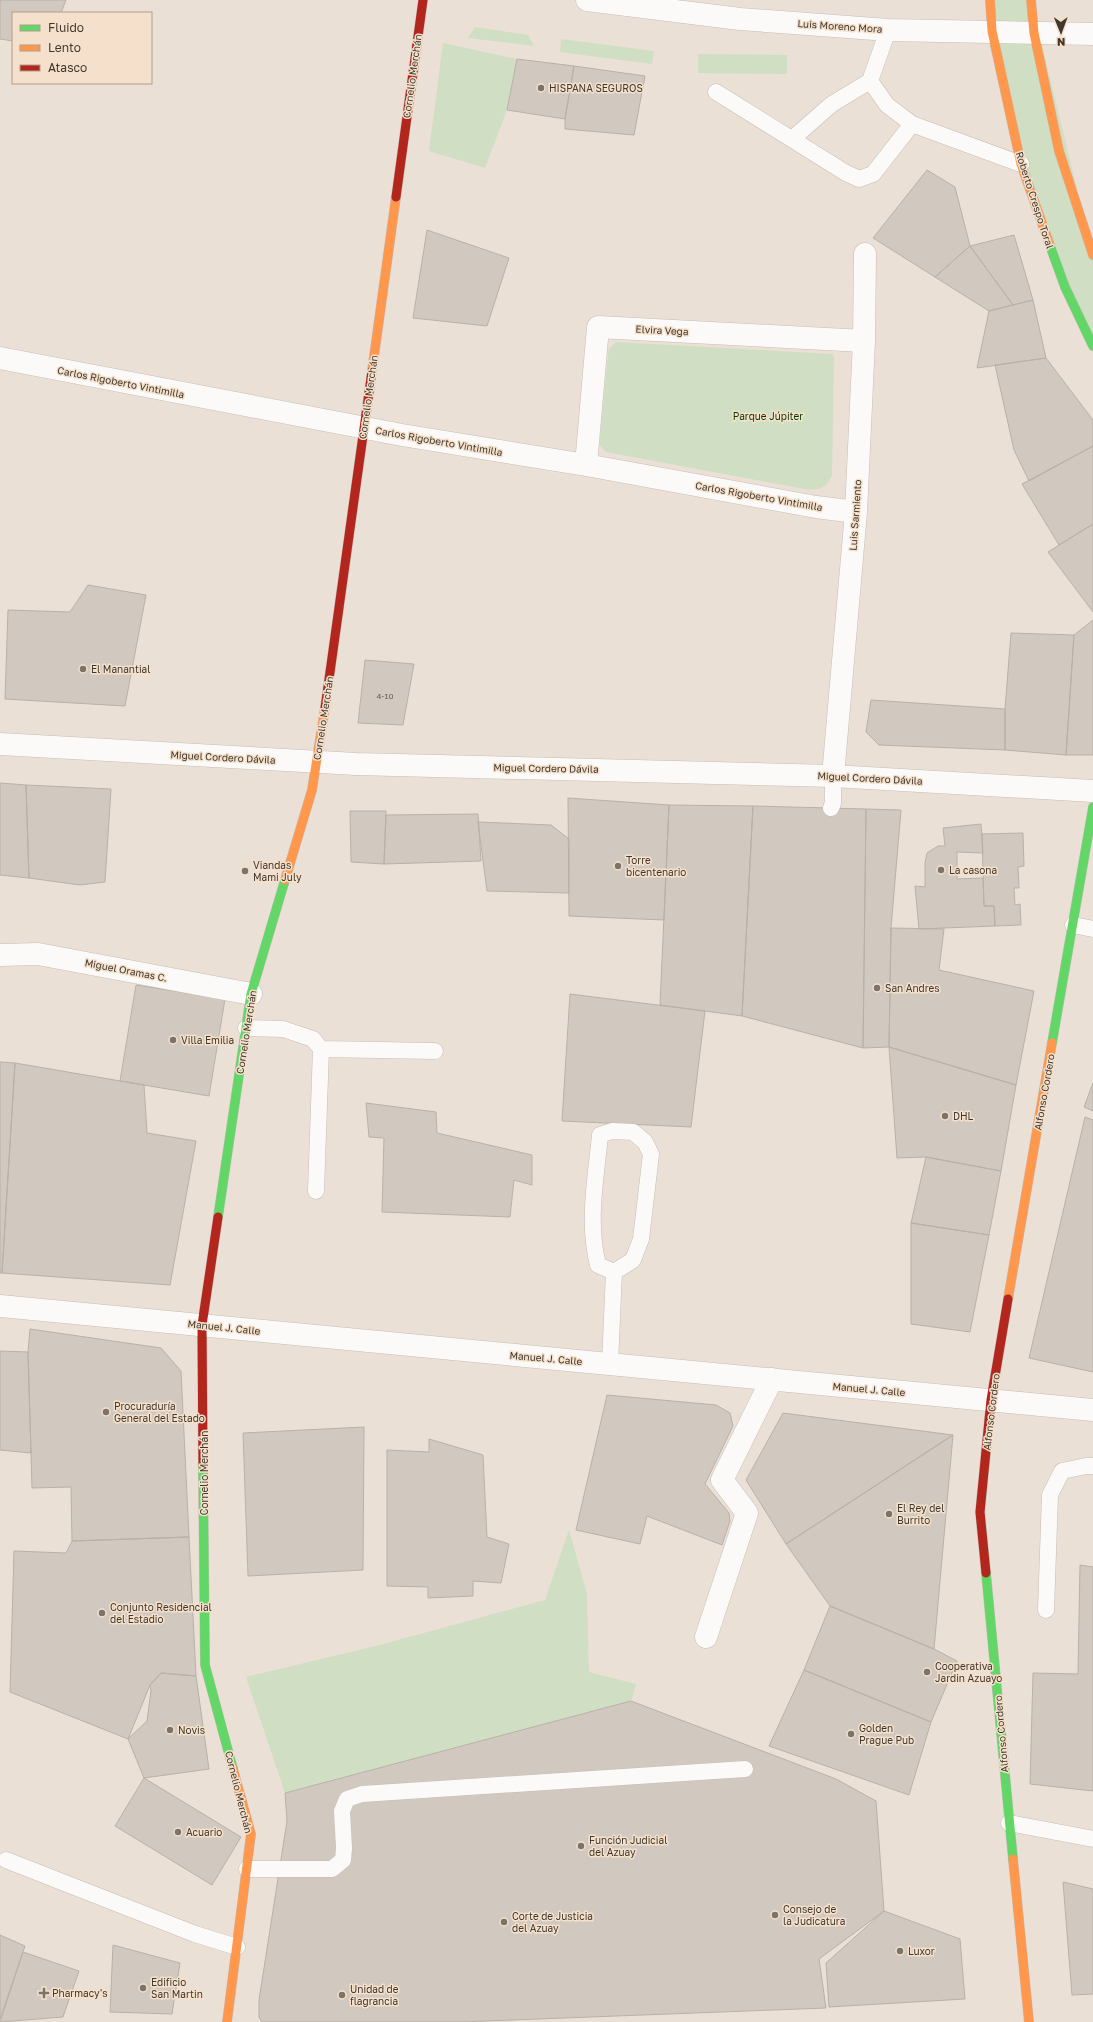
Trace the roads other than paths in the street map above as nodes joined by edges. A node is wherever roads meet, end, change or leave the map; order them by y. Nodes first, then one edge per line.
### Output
1 (423, 0) edge
2 (587, 0) edge
3 (990, 0) edge
4 (1031, 0) edge
5 (888, 30) junction
6 (992, 31) junction
7 (1034, 33) junction
8 (1093, 34) edge
9 (870, 81) junction
10 (716, 92) dead end
11 (912, 124) junction
12 (792, 139) junction
13 (1021, 164) junction
14 (866, 254) dead end
15 (1093, 255) edge
16 (864, 341) junction
17 (1093, 346) edge
18 (0, 358) edge
19 (363, 428) junction
20 (586, 465) junction
21 (856, 512) junction
22 (0, 744) edge
23 (316, 762) junction
24 (833, 776) junction
25 (1093, 791) edge
26 (1093, 807) edge
27 (831, 808) dead end
28 (1073, 925) junction
29 (1093, 929) edge
30 (0, 955) edge
31 (251, 994) junction
32 (246, 1028) junction
33 (321, 1049) junction
34 (435, 1051) dead end
35 (316, 1191) dead end
36 (614, 1272) junction
37 (0, 1306) edge
38 (202, 1325) junction
39 (610, 1364) junction
40 (772, 1379) junction
41 (991, 1400) junction
42 (1093, 1410) edge
43 (1093, 1466) edge
44 (1046, 1610) dead end
45 (706, 1637) dead end
46 (745, 1769) dead end
47 (1009, 1822) junction
48 (1093, 1839) edge
49 (6, 1860) dead end
50 (247, 1869) junction
51 (237, 1947) junction
52 (227, 2022) edge
53 (1029, 2022) edge

1 - 19 street, Cornelio Merchán
2 - 5 street, Luis Moreno Mora
3 - 6 street, Roberto Crespo Toral
4 - 7 street
5 - 6 street, Luis Moreno Mora
5 - 9 lane
6 - 7 street, Luis Moreno Mora
6 - 13 street, Roberto Crespo Toral
7 - 8 street, Luis Moreno Mora
7 - 15 street
9 - 11 lane
9 - 12 lane
10 - 12 lane
11 - 12 lane
11 - 13 lane
13 - 17 street, Roberto Crespo Toral
14 - 16 street, Luis Sarmiento
16 - 20 street, Elvira Vega
16 - 21 street, Luis Sarmiento
18 - 19 street, Carlos Rigoberto Vintimilla
19 - 20 street, Carlos Rigoberto Vintimilla
19 - 23 street, Cornelio Merchán
20 - 21 street, Carlos Rigoberto Vintimilla
21 - 24 street, Luis Sarmiento
22 - 23 street, Miguel Cordero Dávila
23 - 24 street, Miguel Cordero Dávila
23 - 31 street, Cornelio Merchán
24 - 25 street, Miguel Cordero Dávila
24 - 27 lane
26 - 28 street, Alfonso Cordero
28 - 29 lane
28 - 41 street, Alfonso Cordero
30 - 31 street, Miguel Oramas C.
31 - 32 street, Cornelio Merchán
32 - 33 lane
32 - 38 street, Cornelio Merchán
33 - 34 lane
33 - 35 lane
36 - 36 lane
36 - 39 lane
37 - 38 street, Manuel J. Calle
38 - 39 street, Manuel J. Calle
38 - 50 street, Cornelio Merchán
39 - 40 street, Manuel J. Calle
40 - 41 street, Manuel J. Calle
40 - 45 street
41 - 42 street, Manuel J. Calle
41 - 47 street, Alfonso Cordero
43 - 44 lane
46 - 50 lane
47 - 48 lane
47 - 53 street, Alfonso Cordero
49 - 51 lane
50 - 51 street, Cornelio Merchán
51 - 52 street, Cornelio Merchán

